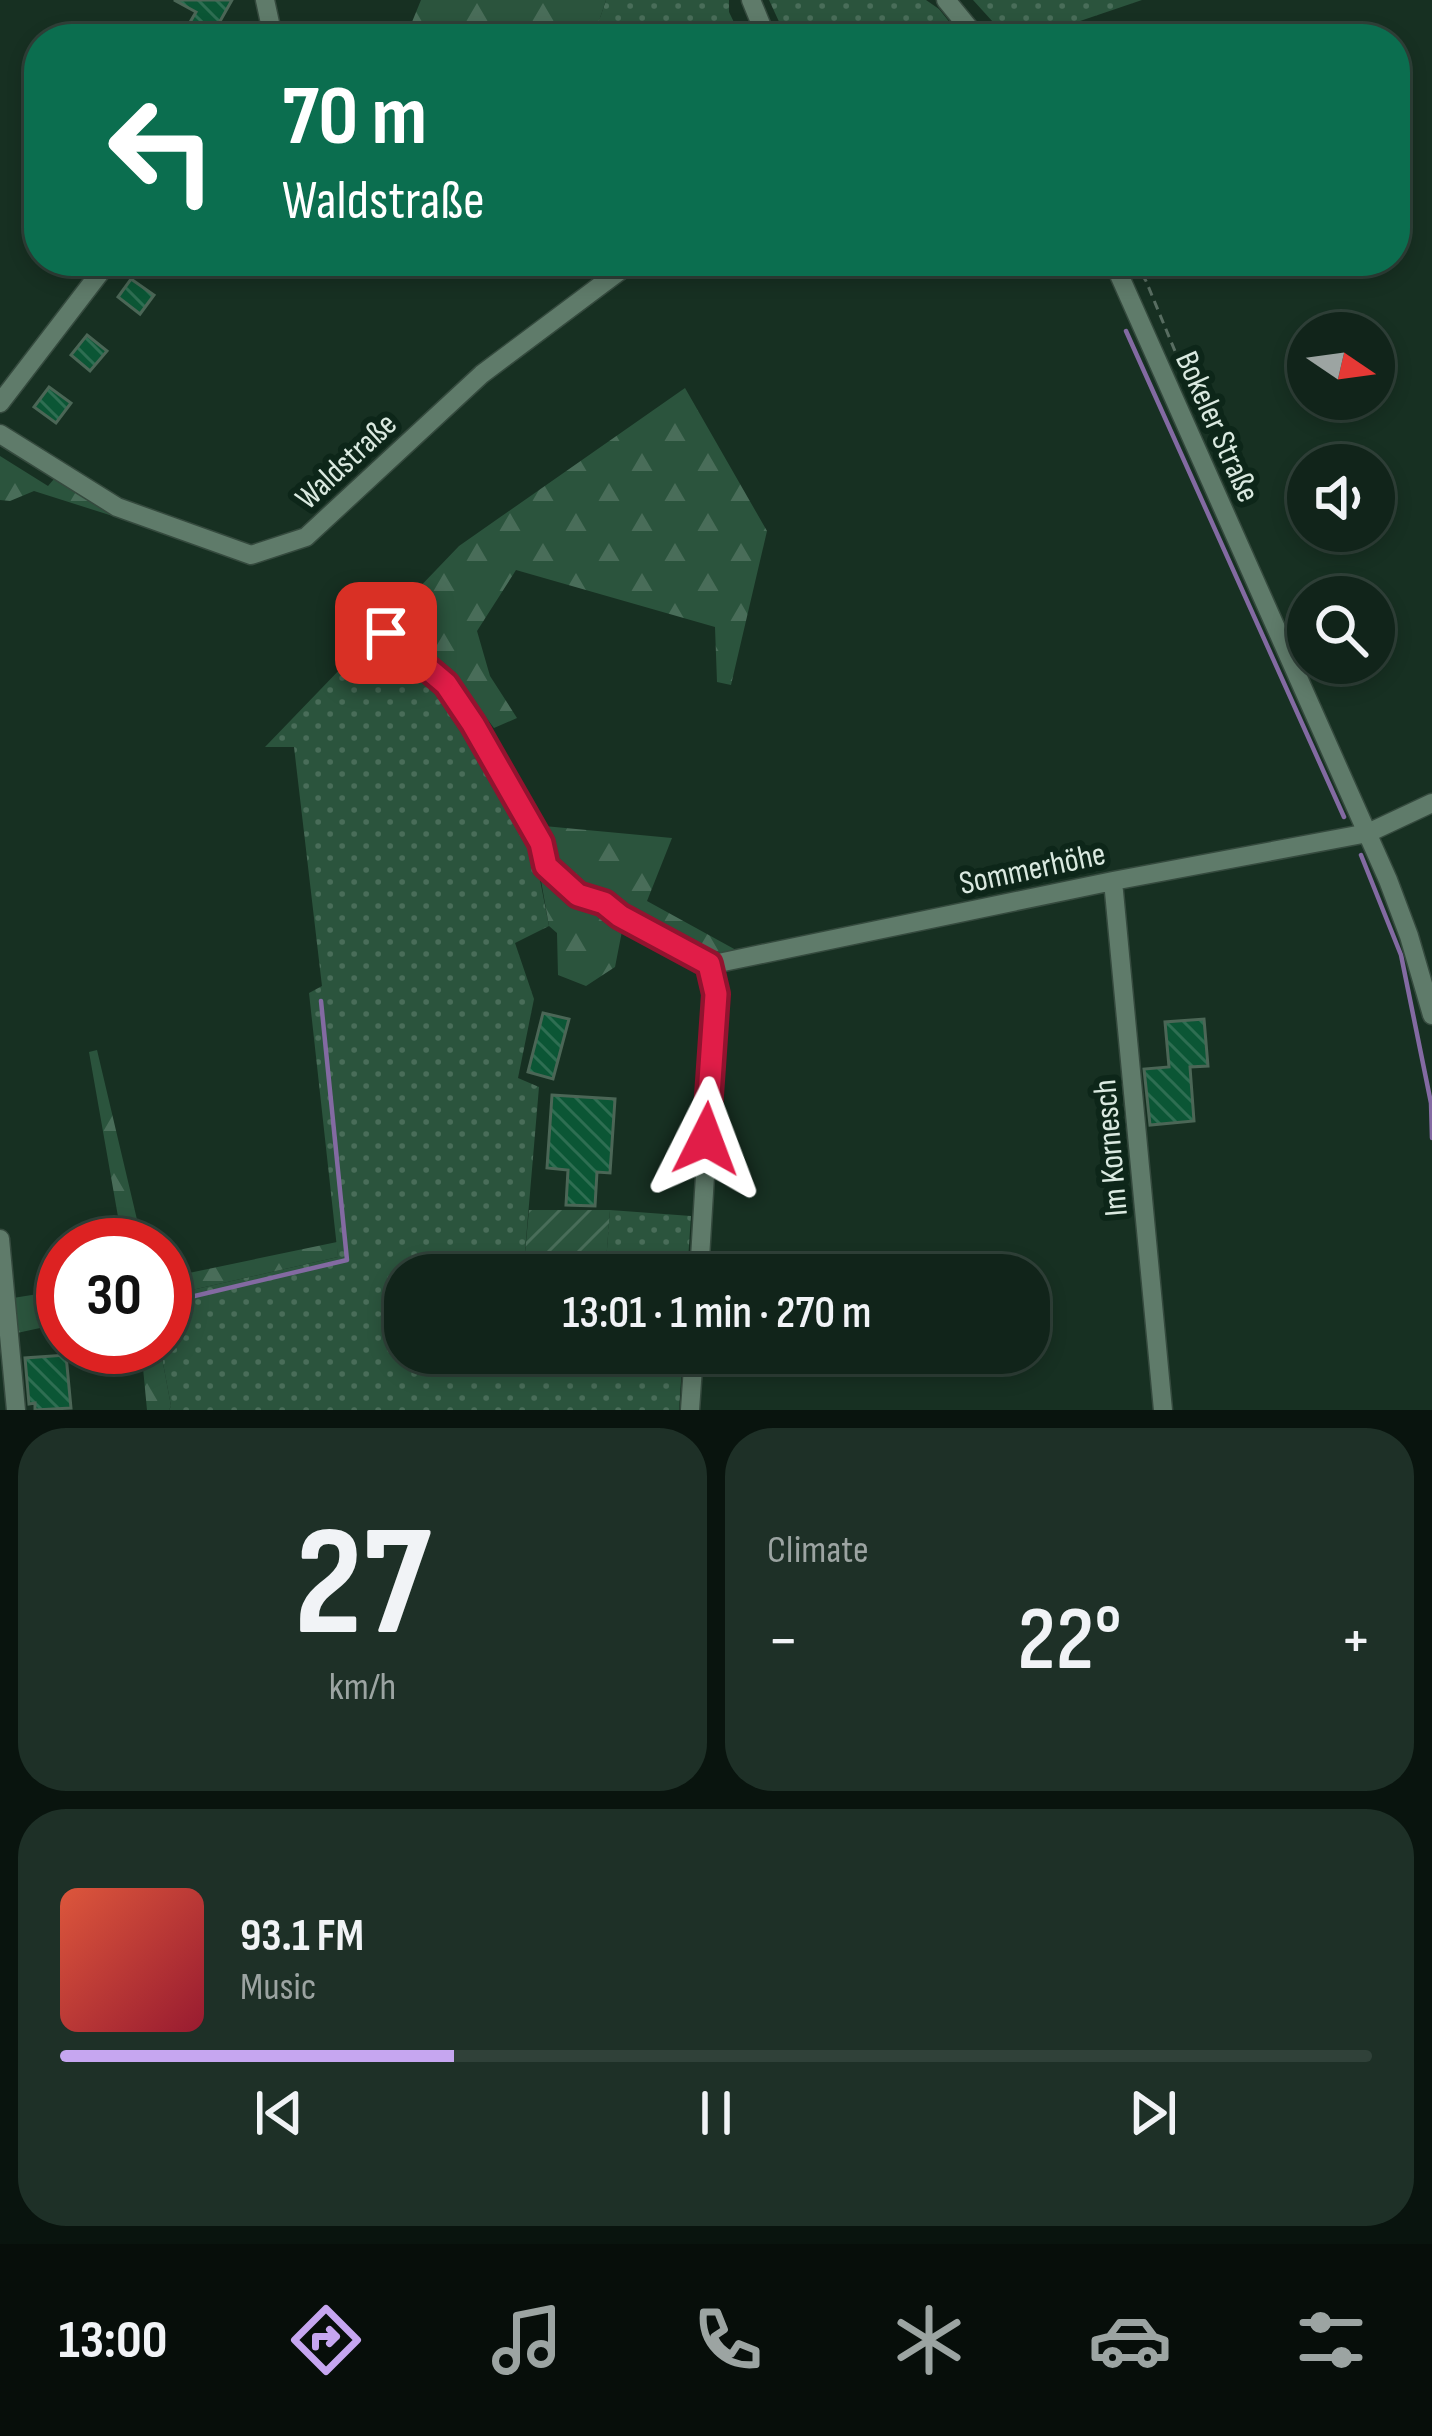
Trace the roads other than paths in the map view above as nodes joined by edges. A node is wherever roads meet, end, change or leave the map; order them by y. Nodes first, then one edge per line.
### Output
1 (946, 0) edge
2 (966, 24) edge
3 (98, 276) edge
4 (613, 276) edge
5 (1120, 276) edge
6 (0, 404) edge
7 (0, 434) edge
8 (386, 633) dead end
9 (1432, 803) edge
10 (1368, 833) junction
11 (1113, 881) junction
12 (709, 964) junction
13 (1432, 1015) edge
14 (0, 1239) edge
15 (700, 1254) edge
16 (693, 1374) edge
17 (16, 1410) edge
18 (690, 1410) edge
19 (1162, 1410) edge

1 - 2 street
3 - 6 street
4 - 7 street, Waldstraße
5 - 10 street, Bokeler Straße
8 - 12 street
9 - 10 street, Sommerhöhe
10 - 11 street, Sommerhöhe
10 - 13 street, Bokeler Straße
11 - 12 street, Sommerhöhe
11 - 19 street, Im Kornesch
12 - 15 street
14 - 17 street
16 - 18 street

